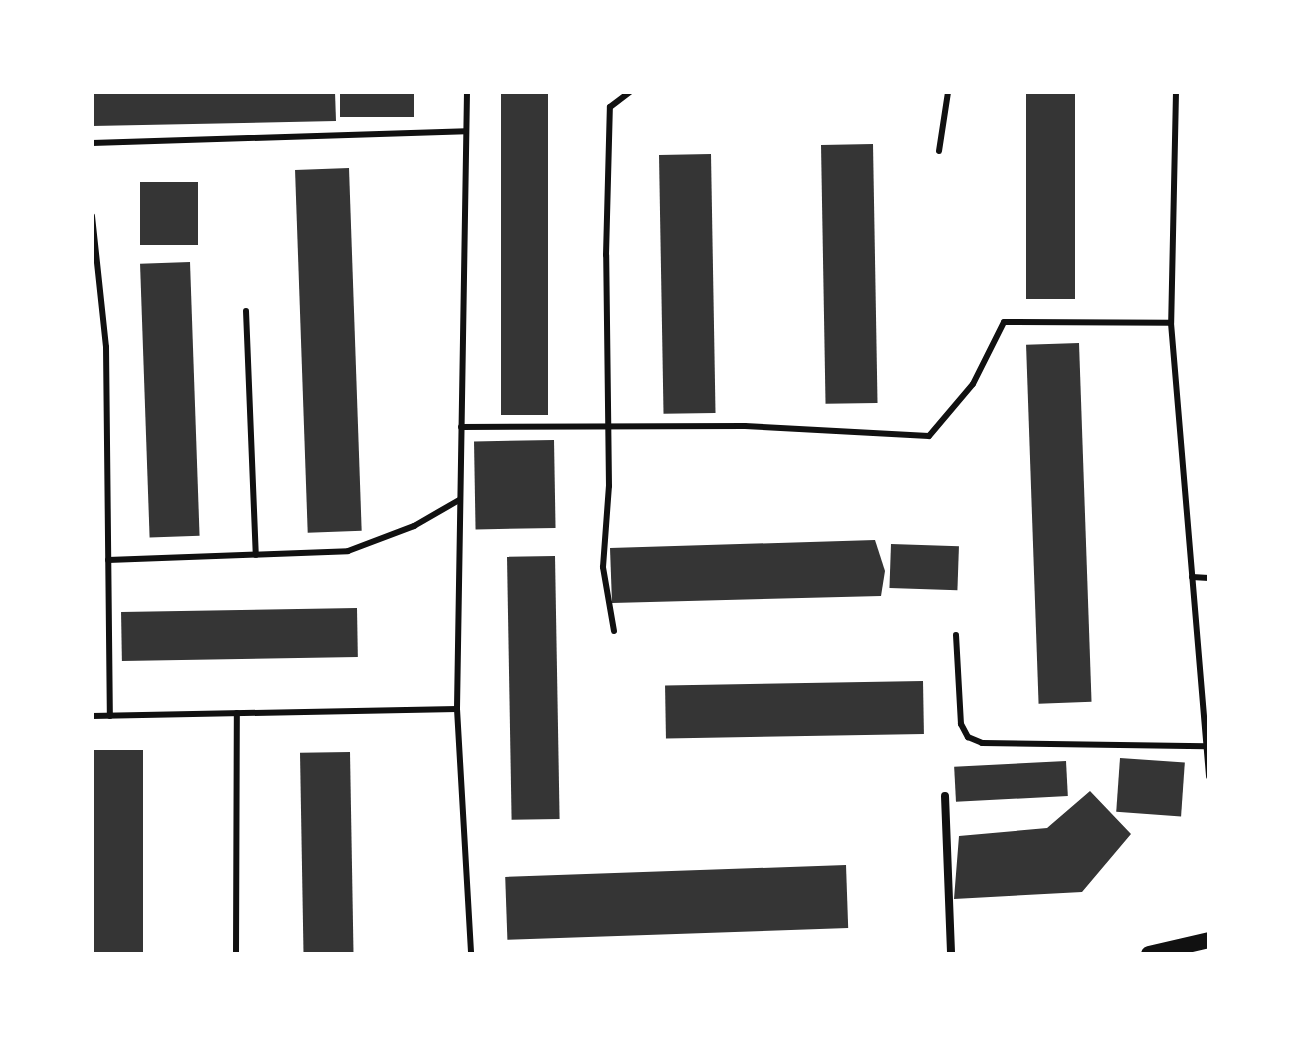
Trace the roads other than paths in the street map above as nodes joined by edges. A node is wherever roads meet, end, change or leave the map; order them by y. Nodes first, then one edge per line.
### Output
1 (467, 92) edge
2 (630, 92) edge
3 (948, 92) edge
4 (1176, 92) edge
5 (466, 131) junction
6 (92, 143) edge
7 (939, 151) dead end
8 (92, 216) edge
9 (246, 311) dead end
10 (1171, 323) junction
11 (461, 427) junction
12 (608, 427) junction
13 (459, 500) junction
14 (256, 555) junction
15 (108, 560) junction
16 (1192, 577) junction
17 (1209, 578) edge
18 (614, 631) dead end
19 (956, 635) dead end
20 (457, 709) junction
21 (237, 713) junction
22 (92, 716) edge
23 (110, 716) junction
24 (1206, 746) junction
25 (1209, 776) edge
26 (945, 796) dead end
27 (1209, 940) edge
28 (236, 954) edge
29 (471, 954) edge
30 (951, 954) edge
31 (1149, 954) edge

1 - 5 lane
2 - 12 lane
3 - 7 lane
4 - 10 lane
5 - 6 lane
5 - 11 lane
8 - 15 lane
9 - 14 lane
10 - 12 lane
10 - 16 lane
11 - 12 lane
11 - 13 lane
12 - 18 lane
13 - 14 lane
13 - 20 lane
14 - 15 lane
15 - 23 lane
16 - 17 lane
16 - 24 lane
19 - 24 lane
20 - 21 lane
20 - 29 lane
21 - 23 lane
21 - 28 lane
22 - 23 lane
24 - 25 lane
26 - 30 street
27 - 31 main road

